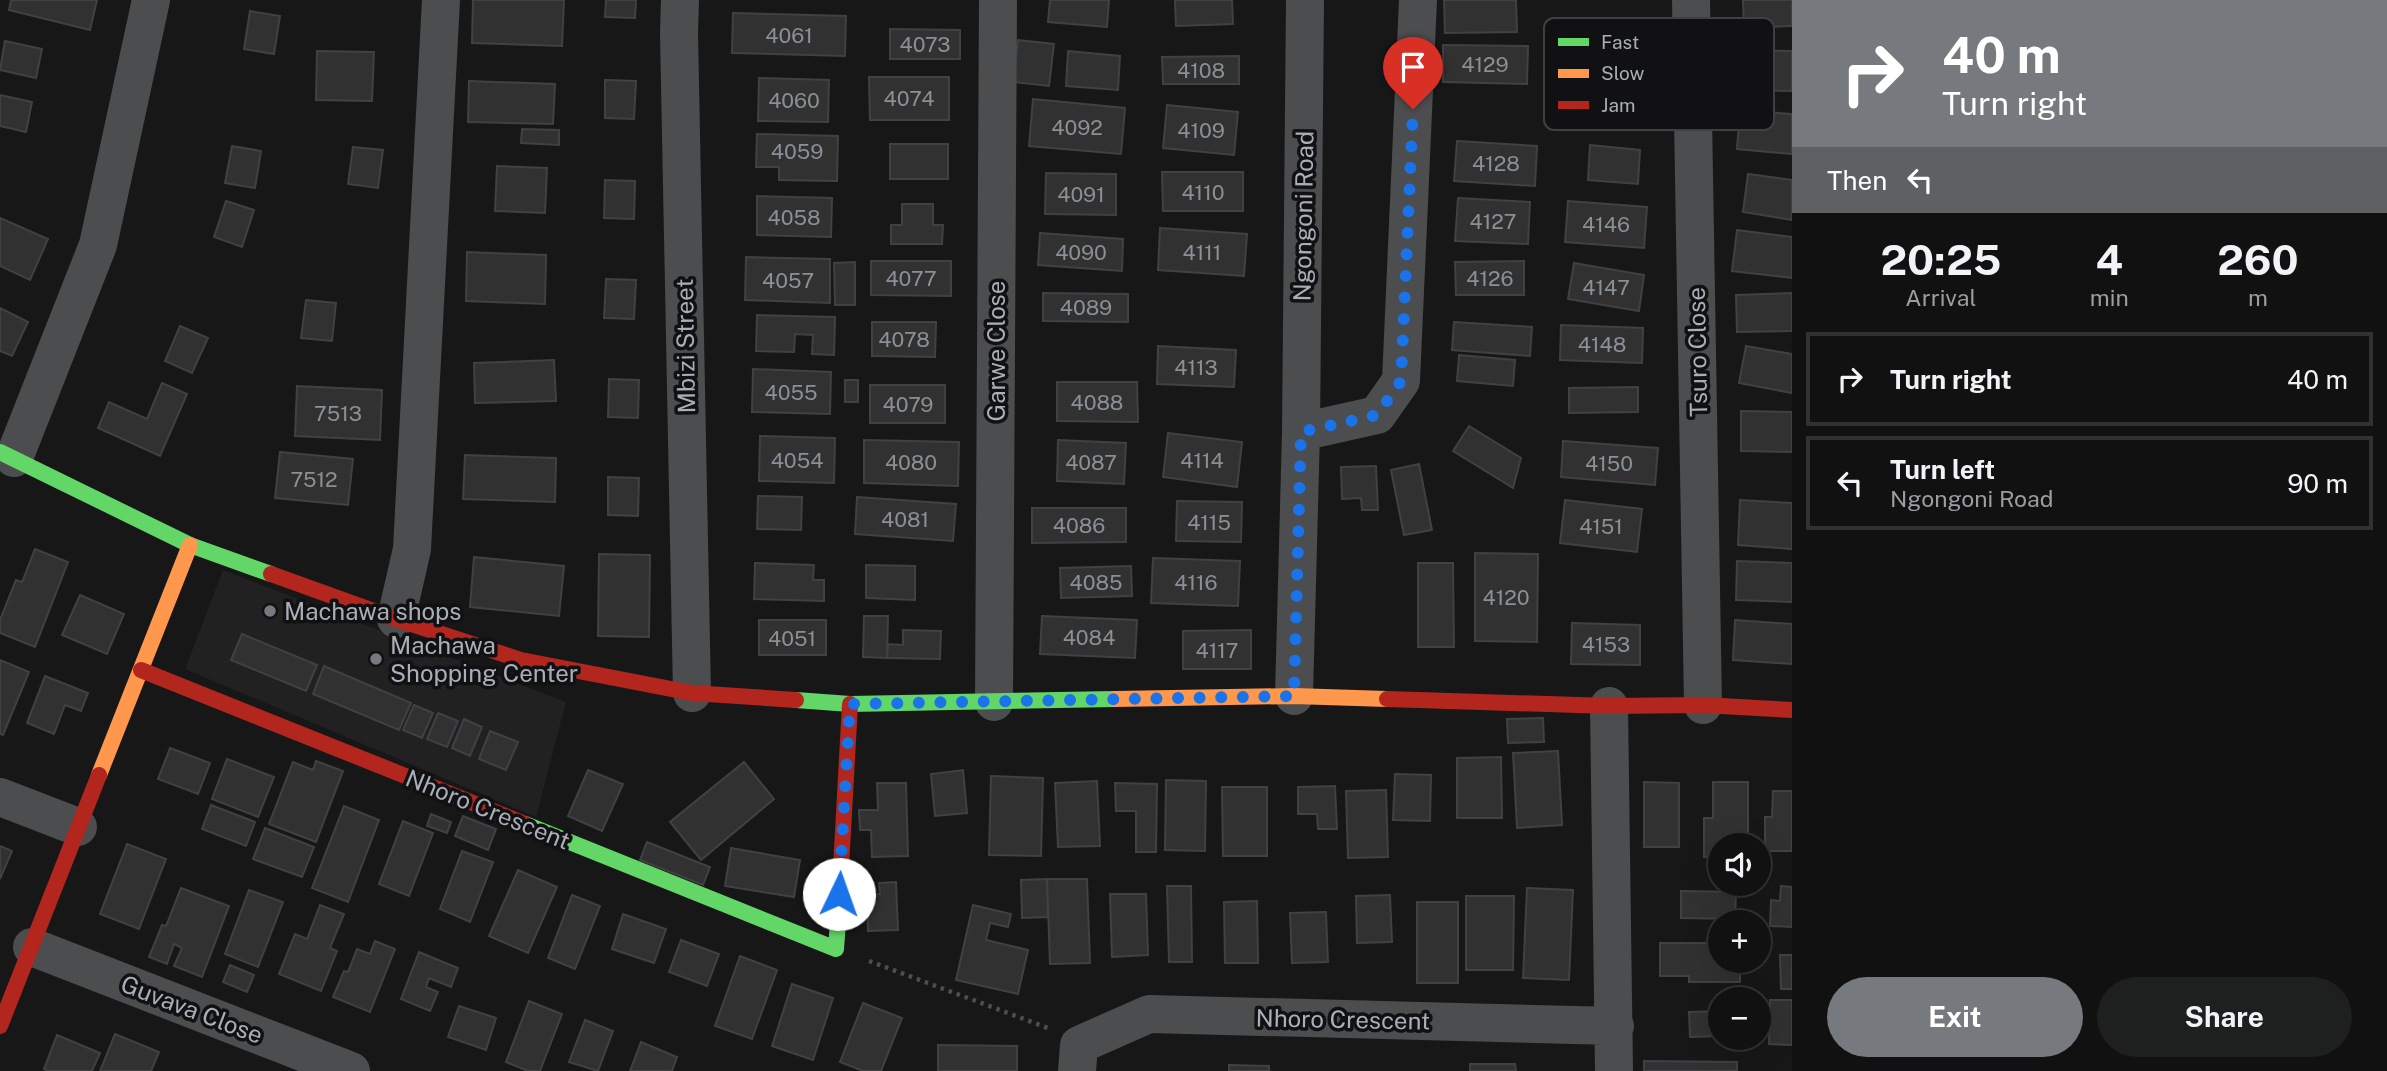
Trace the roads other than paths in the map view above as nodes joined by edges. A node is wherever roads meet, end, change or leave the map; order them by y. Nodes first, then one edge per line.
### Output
1 (151, 0) edge
2 (441, 0) edge
3 (680, 0) edge
4 (998, 0) edge
5 (1305, 0) edge
6 (1418, 0) edge
7 (1691, 0) edge
8 (1691, 18) edge
9 (1693, 130) edge
10 (1301, 432) junction
11 (7, 455) edge
12 (190, 545) junction
13 (396, 619) junction
14 (141, 670) junction
15 (692, 693) junction
16 (1294, 696) junction
17 (993, 702) junction
18 (850, 704) junction
19 (1703, 705) junction
20 (1609, 706) junction
21 (1792, 710) edge
22 (0, 797) edge
23 (78, 827) junction
24 (32, 947) junction
25 (0, 1026) edge
26 (1615, 1026) junction
27 (1078, 1058) edge
28 (351, 1071) edge
29 (1614, 1071) edge

1 - 11 street
2 - 13 street
3 - 15 street, Mbizi Street
4 - 17 street, Garwe Close
5 - 10 street, Ngongoni Road
6 - 10 street
7 - 8 street, Tsuro Close
9 - 19 street, Tsuro Close
10 - 16 street, Ngongoni Road
11 - 12 street
12 - 13 street
12 - 14 street
13 - 15 street
14 - 18 street, Nhoro Crescent
14 - 23 street
15 - 18 street
16 - 17 street
16 - 20 street
17 - 18 street
19 - 20 street
19 - 21 street
20 - 26 street
22 - 23 street
23 - 24 street
24 - 25 street
24 - 28 street, Guvava Close
26 - 27 street, Nhoro Crescent
26 - 29 street

